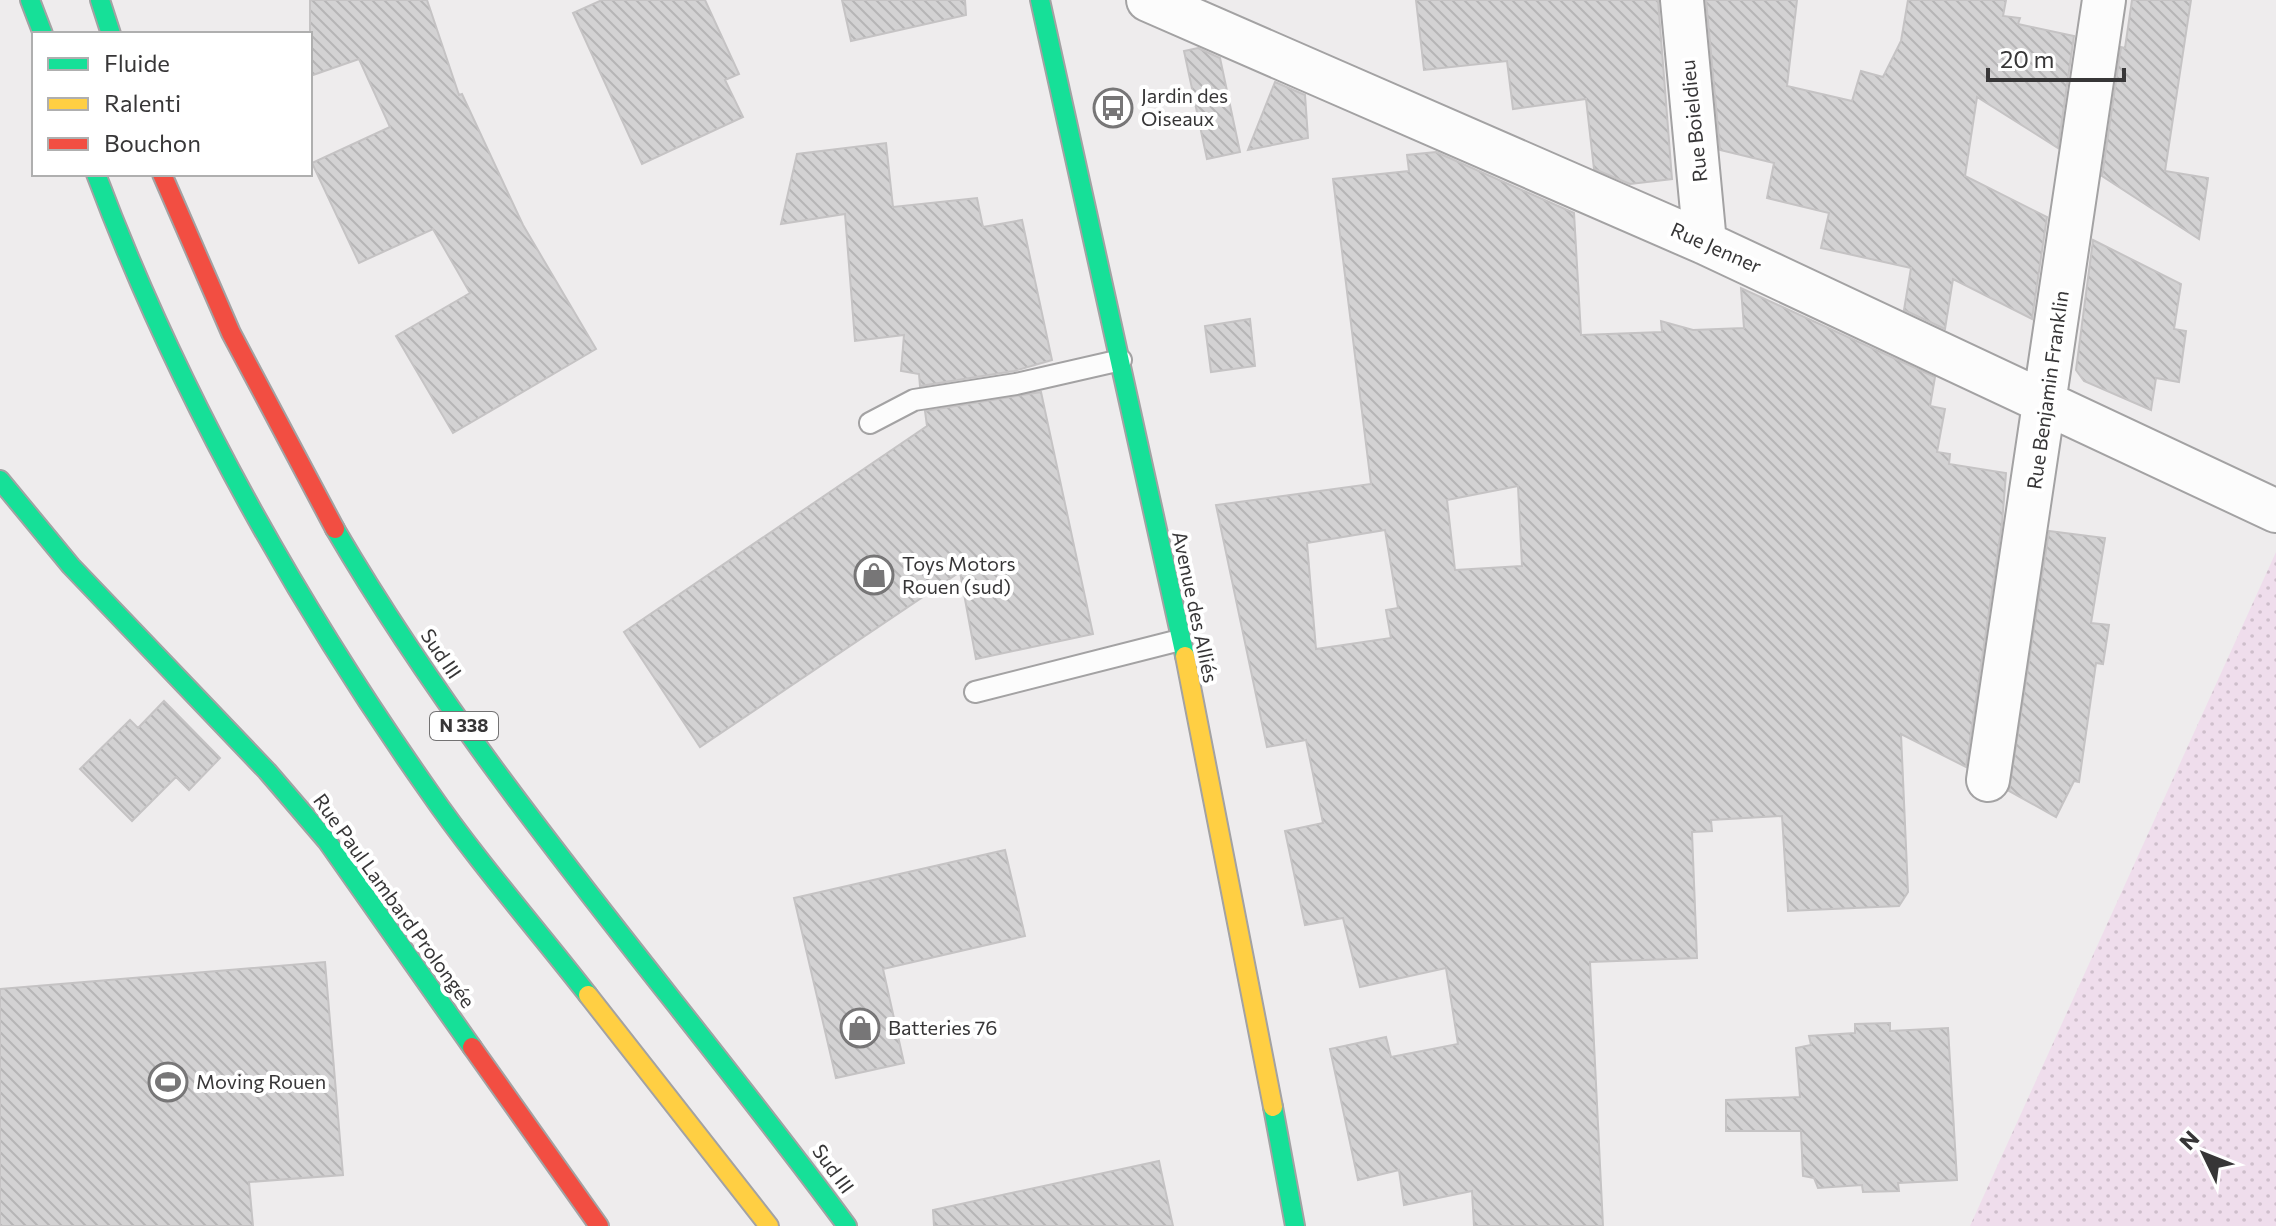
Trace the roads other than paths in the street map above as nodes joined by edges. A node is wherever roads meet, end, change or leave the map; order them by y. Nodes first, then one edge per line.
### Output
1 (30, 0) edge
2 (100, 0) edge
3 (1040, 0) edge
4 (1148, 0) edge
5 (1682, 0) edge
6 (2104, 0) edge
7 (42, 32) edge
8 (110, 32) edge
9 (97, 176) edge
10 (163, 176) edge
11 (1705, 243) junction
12 (1121, 360) junction
13 (2046, 401) junction
14 (870, 423) dead end
15 (0, 480) edge
16 (2276, 511) edge
17 (1180, 640) junction
18 (975, 692) dead end
19 (1988, 780) dead end
20 (599, 1226) edge
21 (769, 1226) edge
22 (847, 1226) edge
23 (1295, 1226) edge

1 - 7 main road
2 - 8 main road
3 - 12 main road, Avenue des Alliés
4 - 11 street, Rue Jenner
5 - 11 street, Rue Boieldieu
6 - 13 street, Rue Benjamin Franklin
9 - 21 main road, N 338
10 - 22 main road, Sud III / N 338
11 - 13 street, Rue Jenner
12 - 14 lane
12 - 17 main road, Avenue des Alliés
13 - 16 street, Rue Jenner
13 - 19 street, Rue Benjamin Franklin
15 - 20 main road, Rue Paul Lambard Prolongée
17 - 18 lane
17 - 23 main road, Avenue des Alliés

